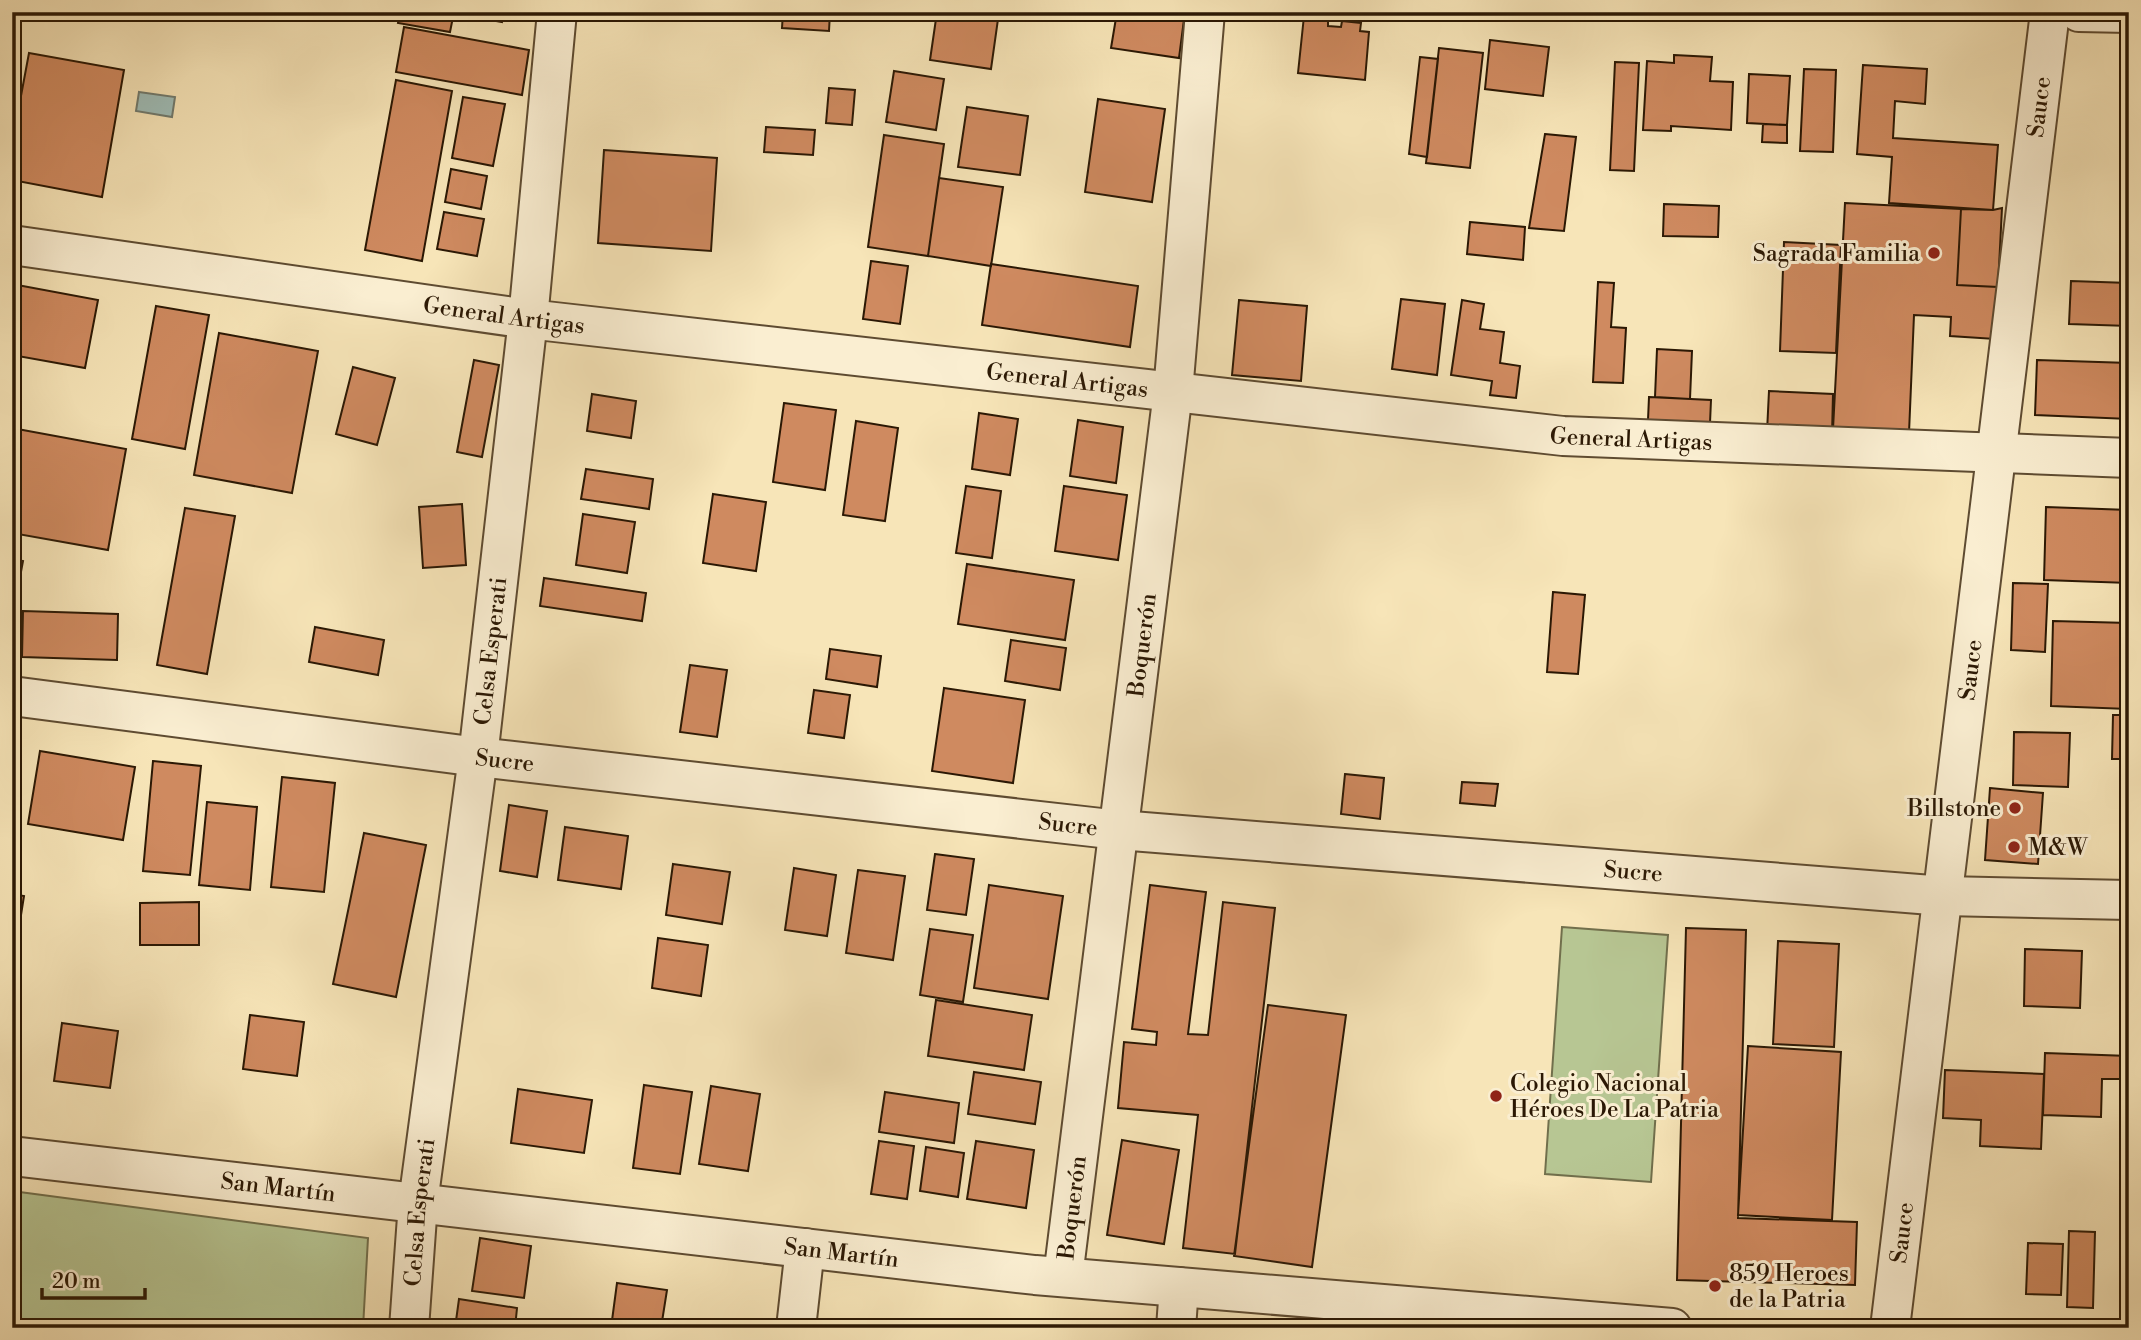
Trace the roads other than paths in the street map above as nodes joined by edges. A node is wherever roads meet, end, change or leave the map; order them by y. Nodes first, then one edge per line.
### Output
1 (557, 12) edge
2 (1205, 12) edge
3 (2050, 12) edge
4 (2079, 12) edge
5 (2129, 13) edge
6 (12, 245) edge
7 (528, 319) junction
8 (1173, 392) junction
9 (1997, 454) junction
10 (2129, 458) edge
11 (12, 696) edge
12 (478, 757) junction
13 (1119, 830) junction
14 (1944, 896) junction
15 (2129, 900) edge
16 (12, 1156) edge
17 (418, 1203) junction
18 (805, 1248) junction
19 (1063, 1278) junction
20 (1179, 1287) junction
21 (1559, 1323) edge
22 (409, 1328) edge
23 (796, 1328) edge
24 (1176, 1328) edge
25 (1672, 1328) edge
26 (1890, 1328) edge

1 - 7 street, Celsa Esperati
2 - 8 street, Boquerón
3 - 9 street, Sauce
4 - 5 street
6 - 7 street, General Artigas
7 - 8 street, General Artigas
7 - 12 street, Celsa Esperati
8 - 9 street, General Artigas
8 - 13 street, Boquerón
9 - 10 street, General Artigas
9 - 14 street, Sauce
11 - 12 street, Sucre
12 - 13 street, Sucre
12 - 17 street, Celsa Esperati
13 - 14 street, Sucre
13 - 19 street, Boquerón
14 - 15 street, Sucre
14 - 26 street, Sauce
16 - 17 street, San Martín
17 - 18 street, San Martín
17 - 22 street, Celsa Esperati
18 - 19 street, San Martín
18 - 23 street
19 - 20 street, San Martín
20 - 21 street, San Martín
20 - 24 street
21 - 25 street, San Martín

